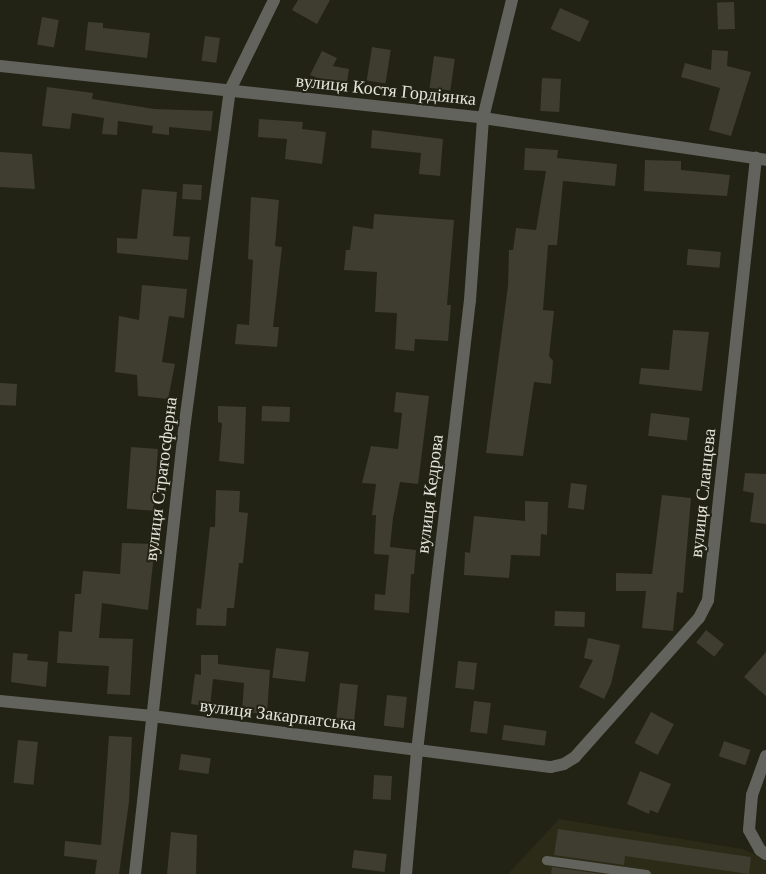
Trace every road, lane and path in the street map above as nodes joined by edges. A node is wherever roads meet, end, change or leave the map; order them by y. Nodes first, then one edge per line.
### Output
1 (274, 0) edge
2 (512, 0) edge
3 (0, 66) edge
4 (230, 90) junction
5 (483, 118) junction
6 (761, 159) edge
7 (0, 700) edge
8 (152, 716) junction
9 (417, 751) junction
10 (766, 756) edge
11 (551, 767) joint
12 (766, 854) edge
13 (546, 860) dead end
14 (134, 874) edge
15 (406, 874) edge
16 (646, 874) edge

1 - 4 street, вулиця Стратосферна
2 - 5 street, вулиця Кедрова
3 - 4 street, вулиця Костя Гордіянка
4 - 5 street, вулиця Костя Гордіянка
4 - 8 street, вулиця Стратосферна
5 - 6 street, вулиця Костя Гордіянка
5 - 9 street, вулиця Кедрова
6 - 11 street, вулиця Сланцева
7 - 8 street, вулиця Закарпатська
8 - 9 street, вулиця Закарпатська
8 - 14 street, вулиця Стратосферна
9 - 11 street, вулиця Закарпатська
9 - 15 street, вулиця Кедрова
10 - 12 street
13 - 16 lane

